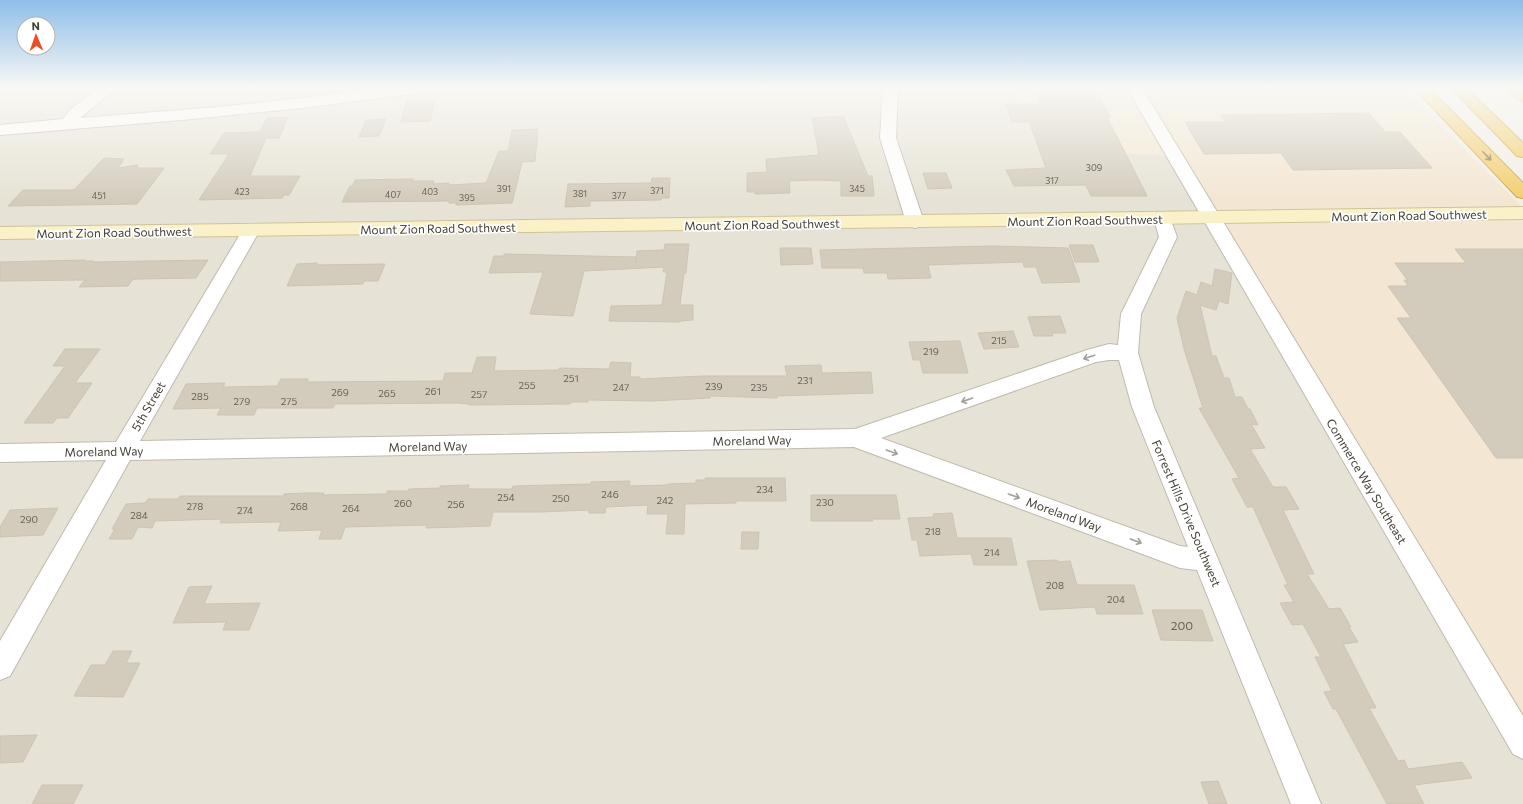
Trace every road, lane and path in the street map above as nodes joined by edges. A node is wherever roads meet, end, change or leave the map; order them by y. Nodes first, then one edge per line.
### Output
1 (50, 126) edge
2 (888, 126) edge
3 (1157, 126) edge
4 (1457, 126) edge
5 (1496, 126) edge
6 (0, 130) edge
7 (1523, 152) edge
8 (1523, 192) edge
9 (1523, 213) edge
10 (1212, 218) junction
11 (1163, 219) junction
12 (915, 222) junction
13 (251, 230) junction
14 (0, 233) edge
15 (1128, 353) junction
16 (855, 438) junction
17 (123, 450) junction
18 (0, 453) edge
19 (1207, 560) junction
20 (0, 667) edge
21 (1523, 744) edge
22 (1306, 804) edge

1 - 6 street
2 - 12 street
3 - 10 street
4 -> 8 highway
5 - 7 highway
9 - 10 street, Mount Zion Road Southwest
10 - 11 street, Mount Zion Road Southwest
10 - 21 street, Commerce Way Southeast
11 - 12 street, Mount Zion Road Southwest
11 - 15 street, Forrest Hills Drive Southwest
12 - 13 street, Mount Zion Road Southwest
13 - 14 street, Mount Zion Road Southwest
13 - 17 street, 5th Street
15 -> 16 street, Moreland Way
15 - 19 street, Forrest Hills Drive Southwest
16 - 17 street, Moreland Way
16 -> 19 street, Moreland Way
17 - 18 street, Moreland Way
17 - 20 street, 5th Street
19 - 22 street, Forrest Hills Drive Southwest

